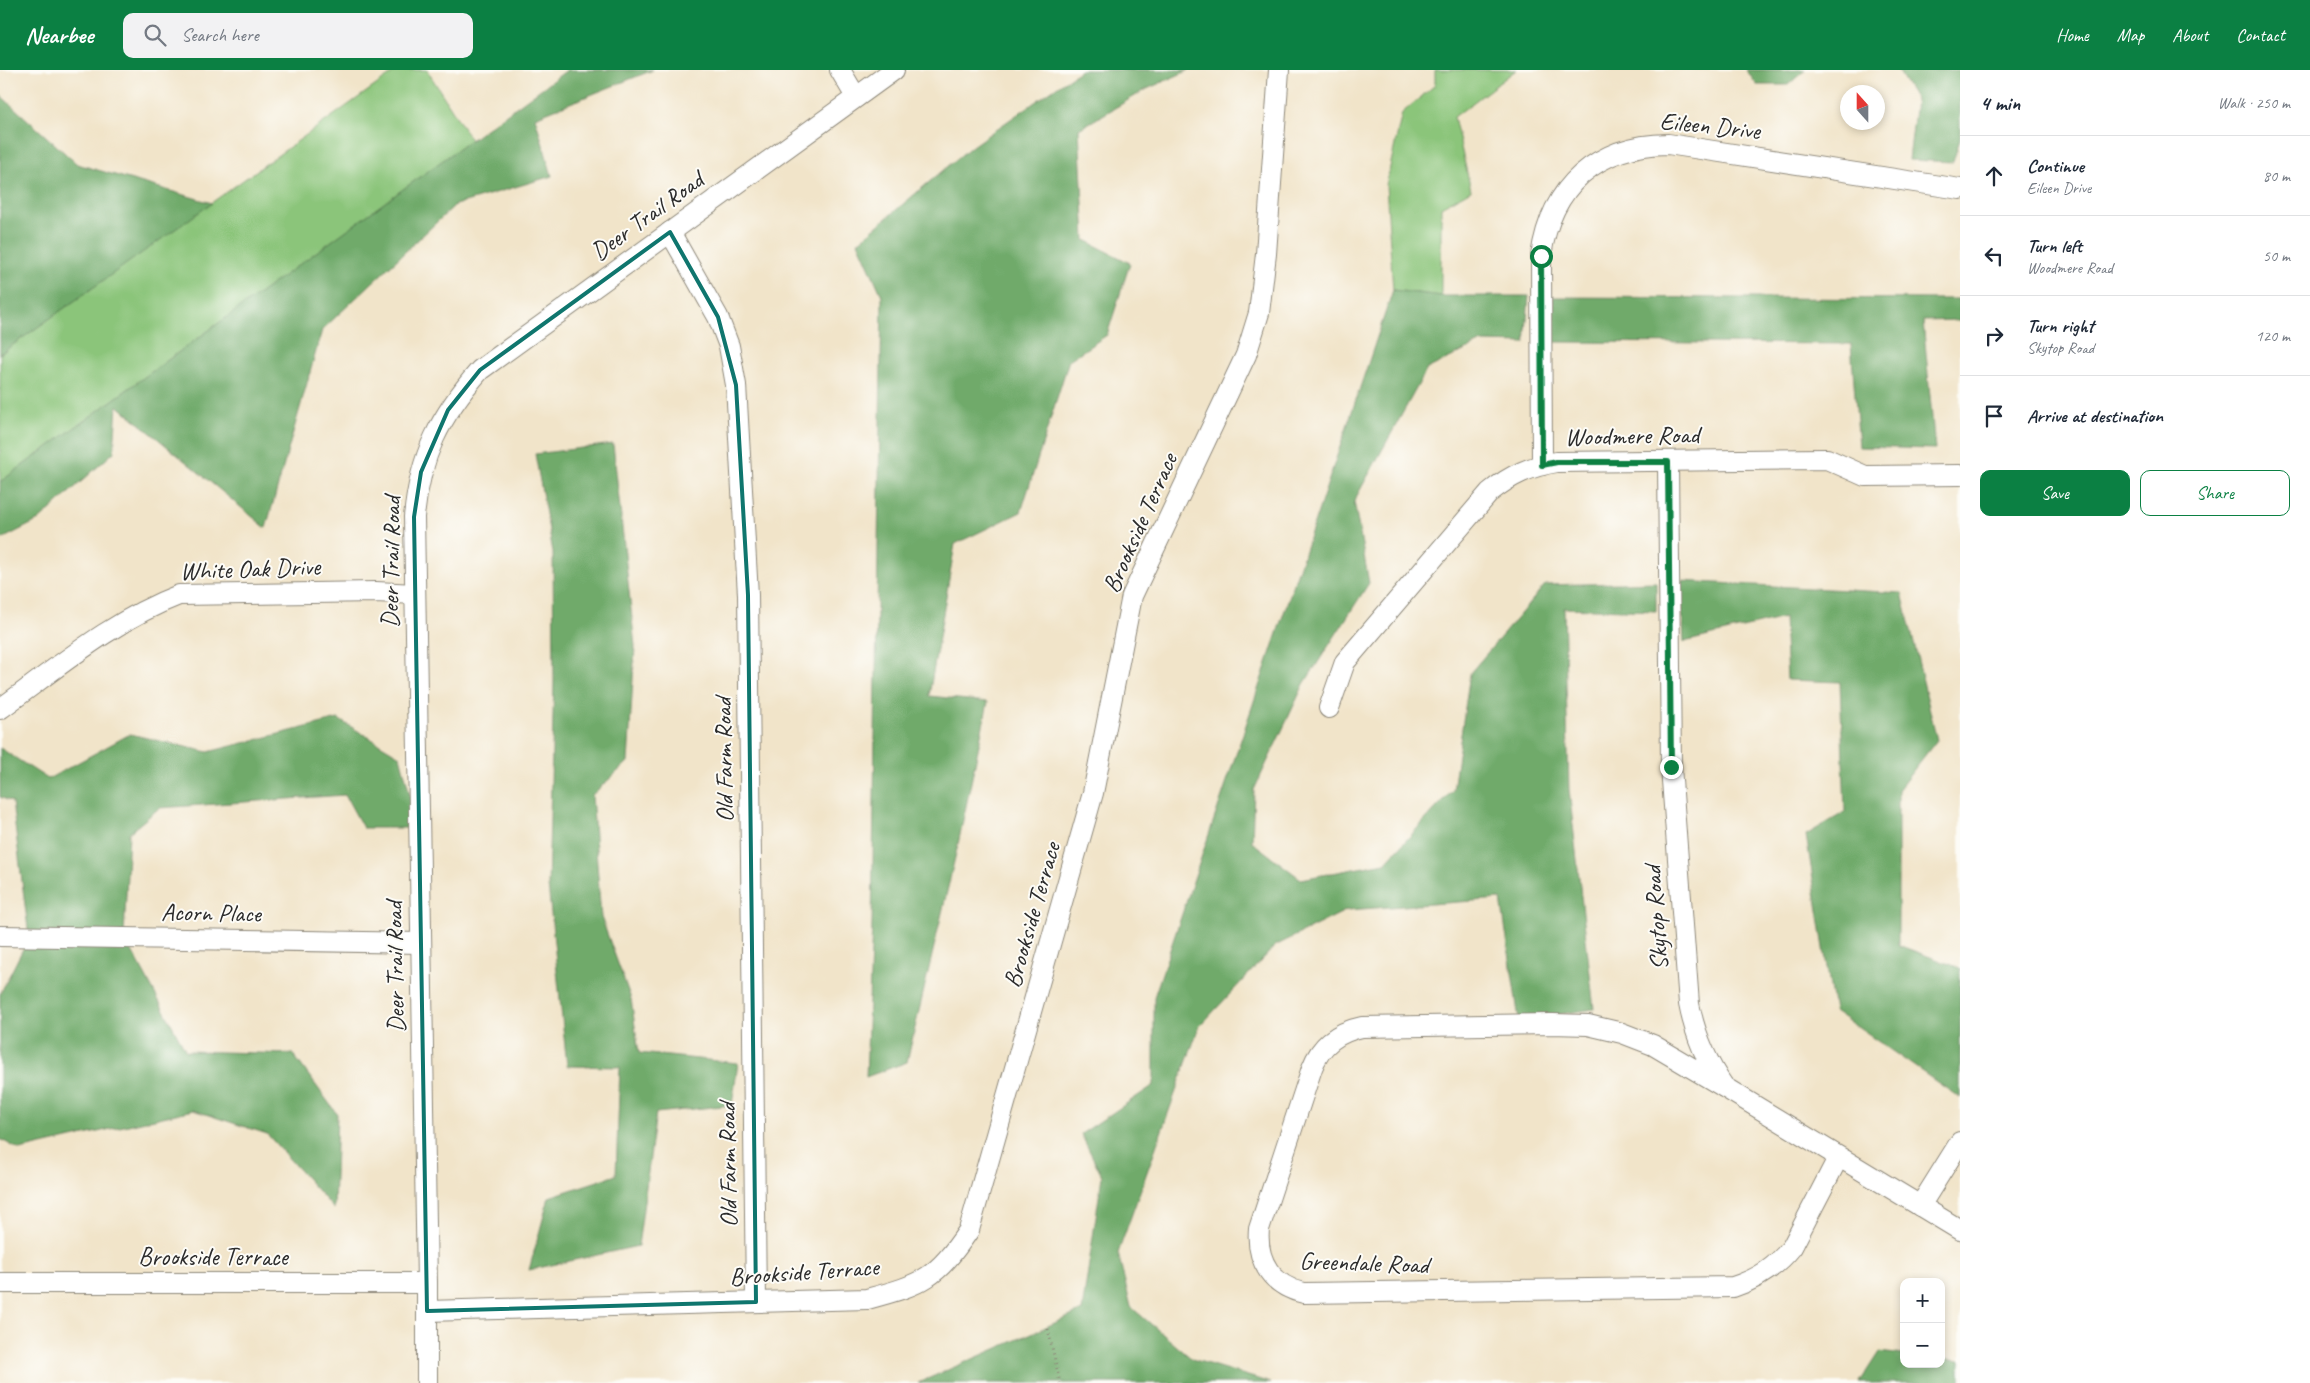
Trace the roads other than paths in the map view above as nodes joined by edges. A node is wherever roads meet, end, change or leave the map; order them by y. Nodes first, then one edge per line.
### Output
1 (840, 70) edge
2 (894, 70) edge
3 (1279, 70) edge
4 (856, 97) junction
5 (1960, 189) edge
6 (670, 232) junction
7 (1668, 462) junction
8 (1542, 465) junction
9 (1960, 475) edge
10 (415, 594) junction
11 (1329, 708) dead end
12 (0, 709) edge
13 (0, 936) edge
14 (421, 943) junction
15 (1724, 1087) junction
16 (1960, 1142) edge
17 (1838, 1158) junction
18 (1920, 1206) junction
19 (1960, 1230) edge
20 (0, 1283) edge
21 (427, 1283) junction
22 (756, 1302) junction
23 (427, 1311) junction
24 (427, 1383) edge

1 - 4 street
2 - 4 street, Deer Trail Road
3 - 22 street, Brookside Terrace
4 - 6 street, Deer Trail Road
5 - 8 street, Eileen Drive
6 - 10 street, Deer Trail Road
6 - 22 street, Old Farm Road
7 - 8 street, Woodmere Road
7 - 9 street, Woodmere Road
7 - 15 street, Skytop Road
8 - 11 street, Woodmere Road
10 - 12 street, White Oak Drive
10 - 14 street, Deer Trail Road
13 - 14 street, Acorn Place
14 - 21 street, Deer Trail Road
15 - 17 street, Skytop Road
15 - 17 street, Greendale Road
16 - 18 street
17 - 18 street, Skytop Road
18 - 19 street, Skytop Road
20 - 21 street, Brookside Terrace
21 - 23 street, Deer Trail Road
22 - 23 street, Brookside Terrace
23 - 24 street

